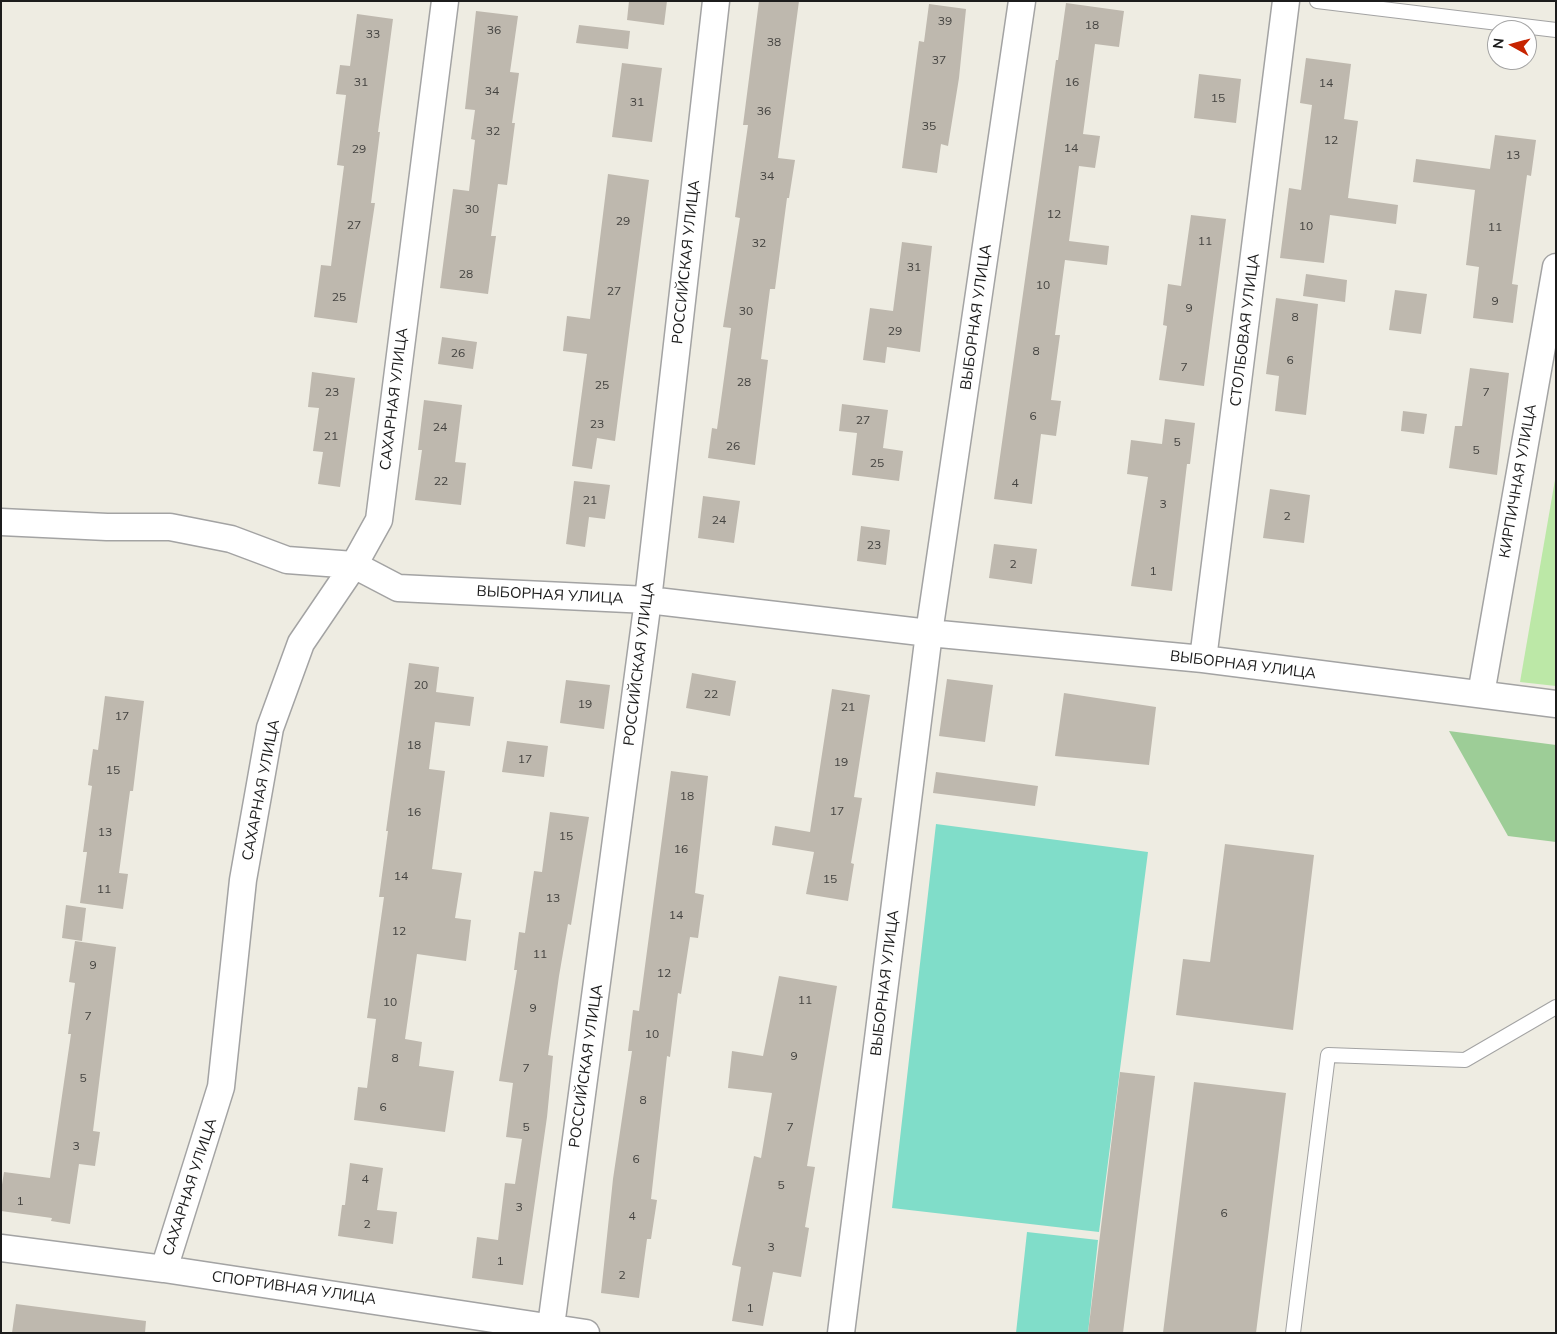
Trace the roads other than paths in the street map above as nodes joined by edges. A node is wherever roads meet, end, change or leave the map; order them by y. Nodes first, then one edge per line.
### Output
1 (445, 1) edge
2 (716, 1) edge
3 (1022, 1) edge
4 (1286, 1) edge
5 (1317, 1) edge
6 (1556, 30) edge
7 (1556, 267) edge
8 (1, 522) edge
9 (354, 565) junction
10 (648, 600) junction
11 (929, 633) junction
12 (1203, 659) junction
13 (1481, 694) junction
14 (1556, 704) edge
15 (1556, 1007) edge
16 (1, 1248) edge
17 (164, 1269) junction
18 (551, 1326) junction
19 (586, 1333) edge
20 (841, 1333) edge
21 (1293, 1333) edge

1 - 9 street, САХАРНАЯ УЛИЦА
2 - 10 street, РОССИЙСКАЯ УЛИЦА
3 - 11 street, ВЫБОРНАЯ УЛИЦА
4 - 12 street, СТОЛБОВАЯ УЛИЦА
5 - 6 lane
7 - 13 street, КИРПИЧНАЯ УЛИЦА
8 - 9 street
9 - 10 street, ВЫБОРНАЯ УЛИЦА
9 - 17 street, САХАРНАЯ УЛИЦА
10 - 11 street, ВЫБОРНАЯ УЛИЦА
10 - 18 street, РОССИЙСКАЯ УЛИЦА
11 - 12 street, ВЫБОРНАЯ УЛИЦА
11 - 20 street, ВЫБОРНАЯ УЛИЦА
12 - 13 street, ВЫБОРНАЯ УЛИЦА
13 - 14 street, ВЫБОРНАЯ УЛИЦА
15 - 21 lane
16 - 17 street, СПОРТИВНАЯ УЛИЦА
17 - 18 street, СПОРТИВНАЯ УЛИЦА
18 - 19 street, СПОРТИВНАЯ УЛИЦА

